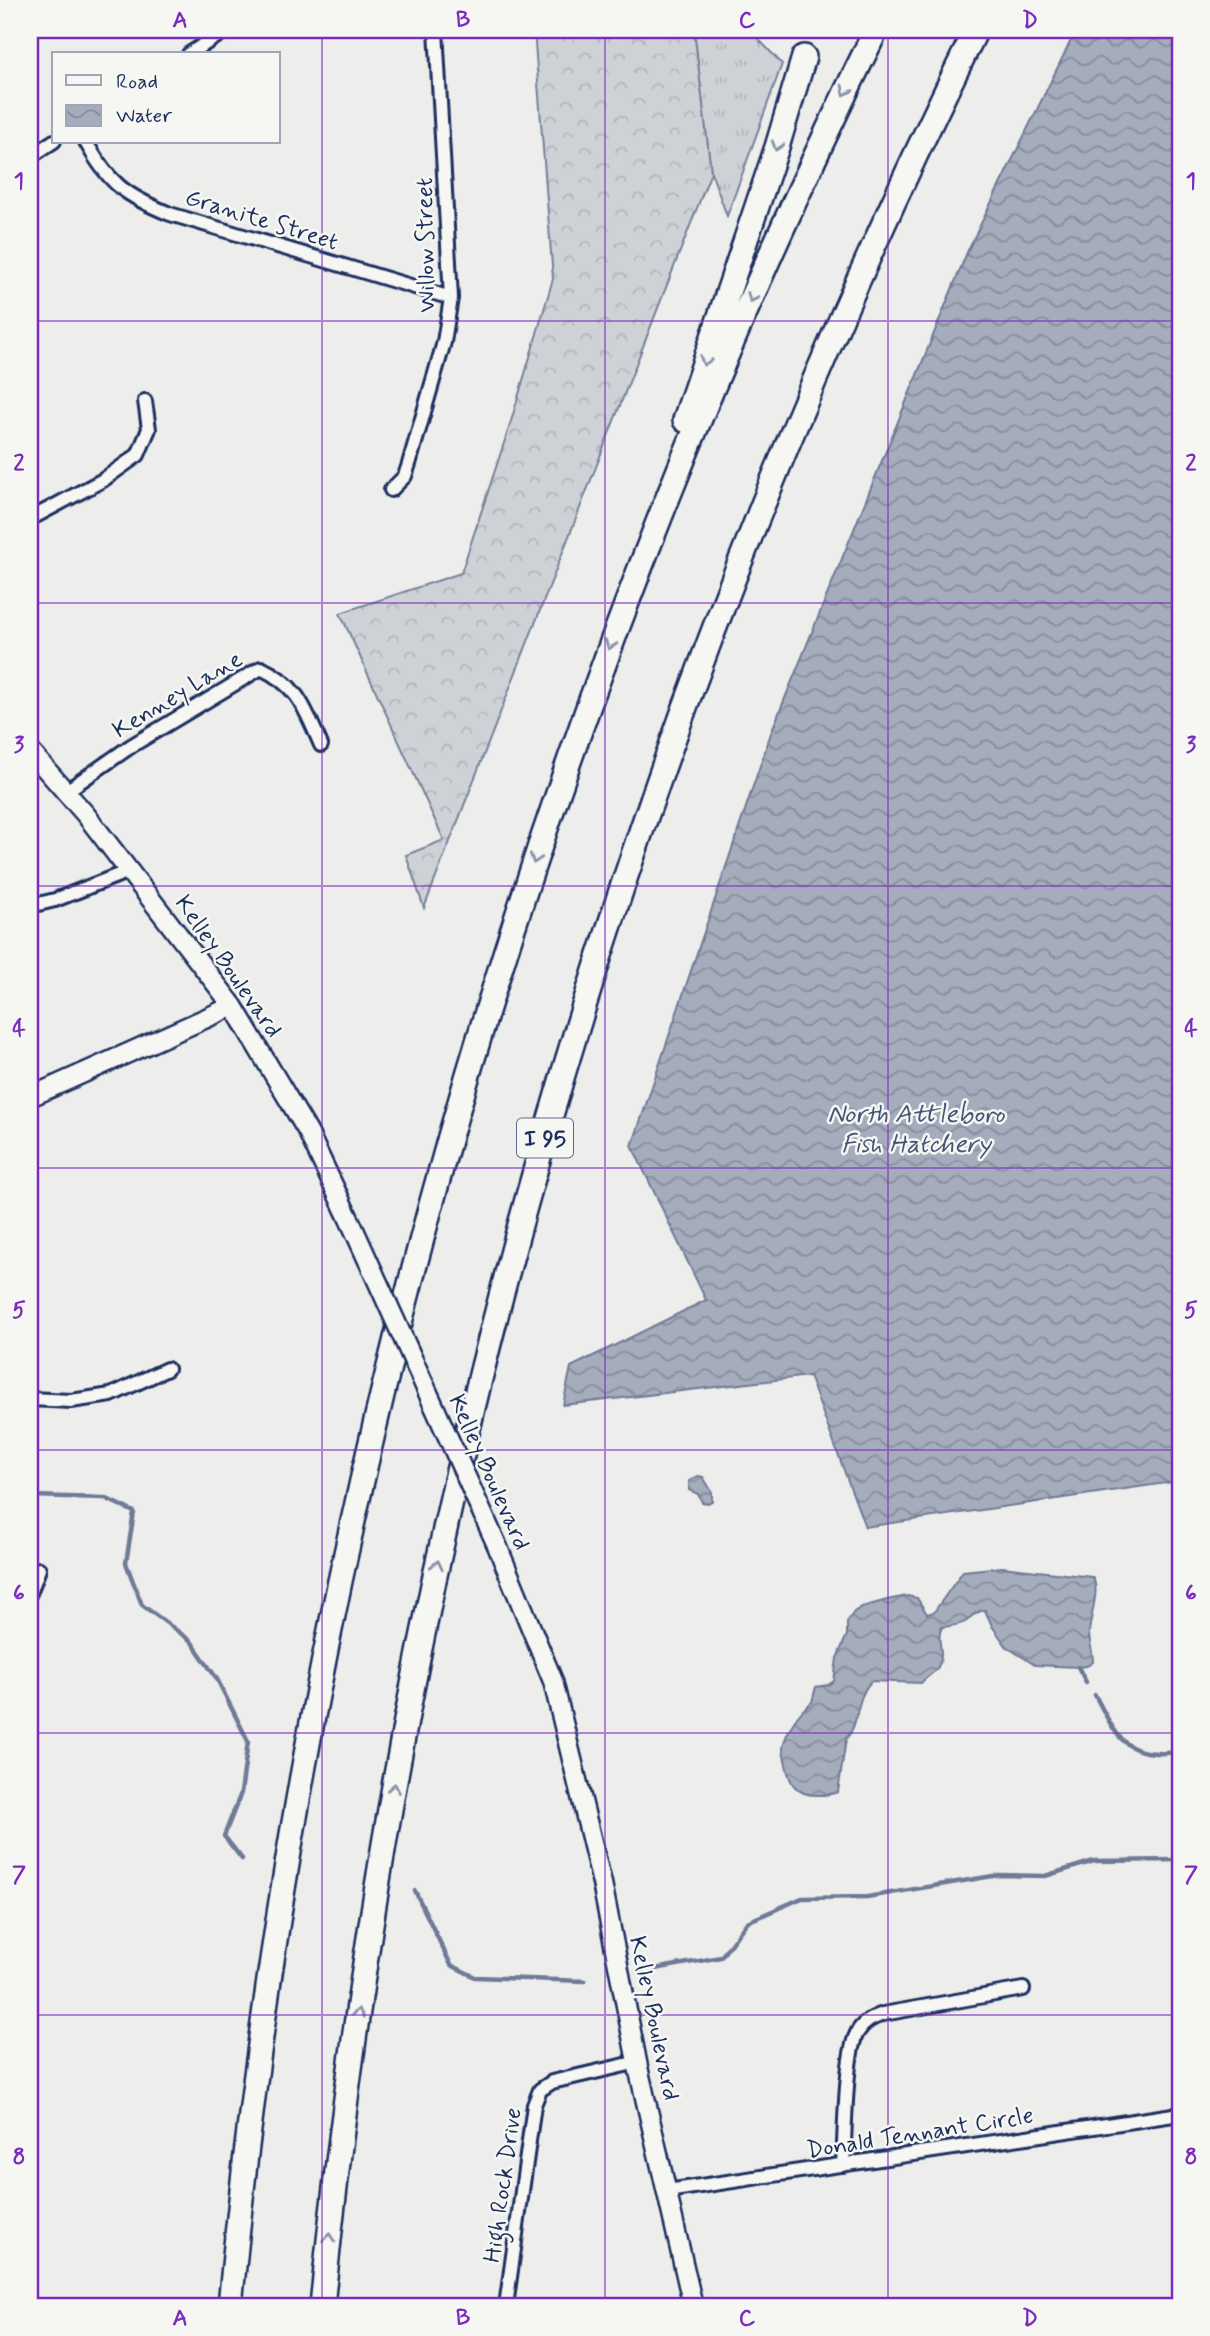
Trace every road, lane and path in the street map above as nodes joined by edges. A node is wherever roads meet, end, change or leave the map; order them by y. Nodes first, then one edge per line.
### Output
1 (227, 30) edge
2 (436, 30) edge
3 (876, 30) edge
4 (976, 30) edge
5 (192, 52) edge
6 (804, 57) dead end
7 (52, 142) edge
8 (87, 144) edge
9 (30, 157) edge
10 (451, 298) junction
11 (145, 401) dead end
12 (391, 490) dead end
13 (30, 519) edge
14 (621, 616) junction
15 (321, 746) dead end
16 (30, 751) edge
17 (65, 792) junction
18 (129, 871) junction
19 (30, 906) edge
20 (233, 1006) junction
21 (30, 1097) edge
22 (167, 1369) dead end
23 (30, 1399) edge
24 (39, 1569) dead end
25 (30, 1593) edge
26 (1023, 1989) dead end
27 (638, 2062) junction
28 (1180, 2114) edge
29 (843, 2165) junction
30 (667, 2192) junction
31 (230, 2306) edge
32 (322, 2306) edge
33 (506, 2306) edge
34 (693, 2306) edge

1 - 5 street
2 - 10 street, Willow Street
3 -> 14 highway
32 -> 4 highway, I 95
6 -> 14 highway
7 - 9 street
8 - 10 street, Granite Street
10 - 12 street, Willow Street
11 - 13 street
14 -> 31 highway
15 - 17 street, Kenney Lane
16 - 17 main road, Kelley Boulevard
17 - 18 main road, Kelley Boulevard
18 - 19 street
18 - 20 main road, Kelley Boulevard
20 - 21 main road
20 - 27 main road, Kelley Boulevard, bridge
22 - 23 street
24 - 25 street
26 - 29 street
27 - 30 main road, Kelley Boulevard
27 - 33 street, High Rock Drive
28 - 29 street, Donald Tennant Circle
29 - 30 street, Donald Tennant Circle
30 - 34 main road, Kelley Boulevard

